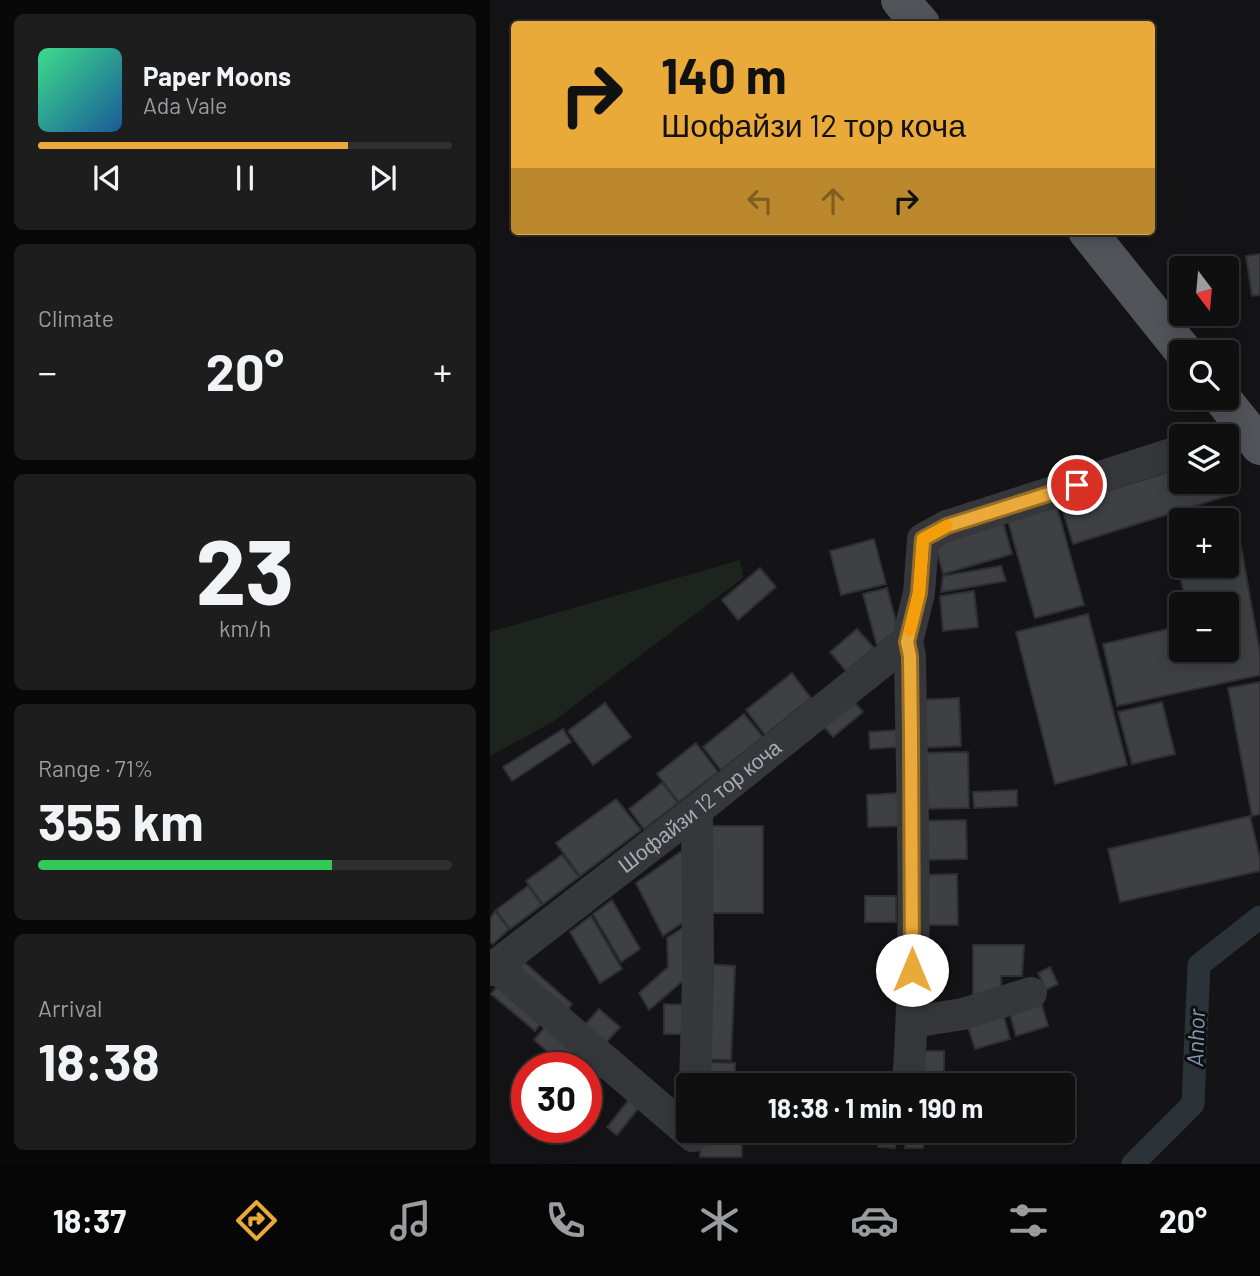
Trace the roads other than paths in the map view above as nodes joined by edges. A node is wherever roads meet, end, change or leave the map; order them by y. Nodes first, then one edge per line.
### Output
1 (900, 0) edge
2 (918, 21) edge
3 (1090, 235) edge
4 (1174, 340) edge
5 (1229, 410) edge
6 (1245, 438) edge
7 (1169, 455) edge
8 (907, 642) junction
9 (696, 810) junction
10 (492, 967) edge
11 (1031, 993) dead end
12 (912, 1022) junction
13 (695, 1073) edge
14 (909, 1073) edge
15 (676, 1122) edge

1 - 2 main road
3 - 4 main road
5 - 6 main road
7 - 8 street
8 - 9 street, Шофайзи 12 тор коча
8 - 12 street
9 - 10 street, Шофайзи 12 тор коча
9 - 13 street
10 - 15 street
11 - 12 street
12 - 14 street

